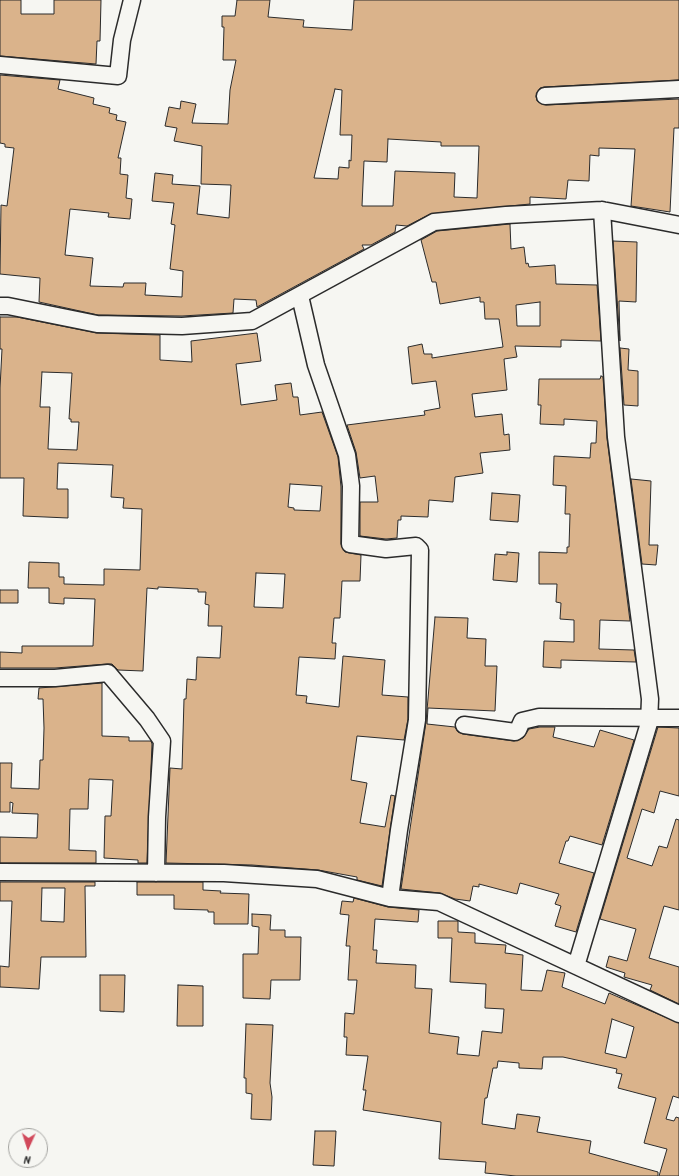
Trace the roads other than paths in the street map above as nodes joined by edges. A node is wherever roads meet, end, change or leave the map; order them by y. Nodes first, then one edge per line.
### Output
1 (132, 0) edge
2 (0, 64) edge
3 (679, 89) edge
4 (545, 96) dead end
5 (602, 210) junction
6 (679, 225) edge
7 (300, 296) junction
8 (0, 306) edge
9 (0, 678) edge
10 (650, 718) junction
11 (679, 718) edge
12 (464, 725) dead end
13 (0, 872) edge
14 (156, 873) junction
15 (390, 898) junction
16 (576, 966) junction
17 (679, 1014) edge

1 - 2 street
3 - 4 street
5 - 6 street
5 - 7 street
5 - 10 street
7 - 8 street
7 - 15 street
9 - 14 street
10 - 11 street
10 - 12 street
10 - 16 street
13 - 14 street
14 - 15 street
15 - 16 street
16 - 17 street

